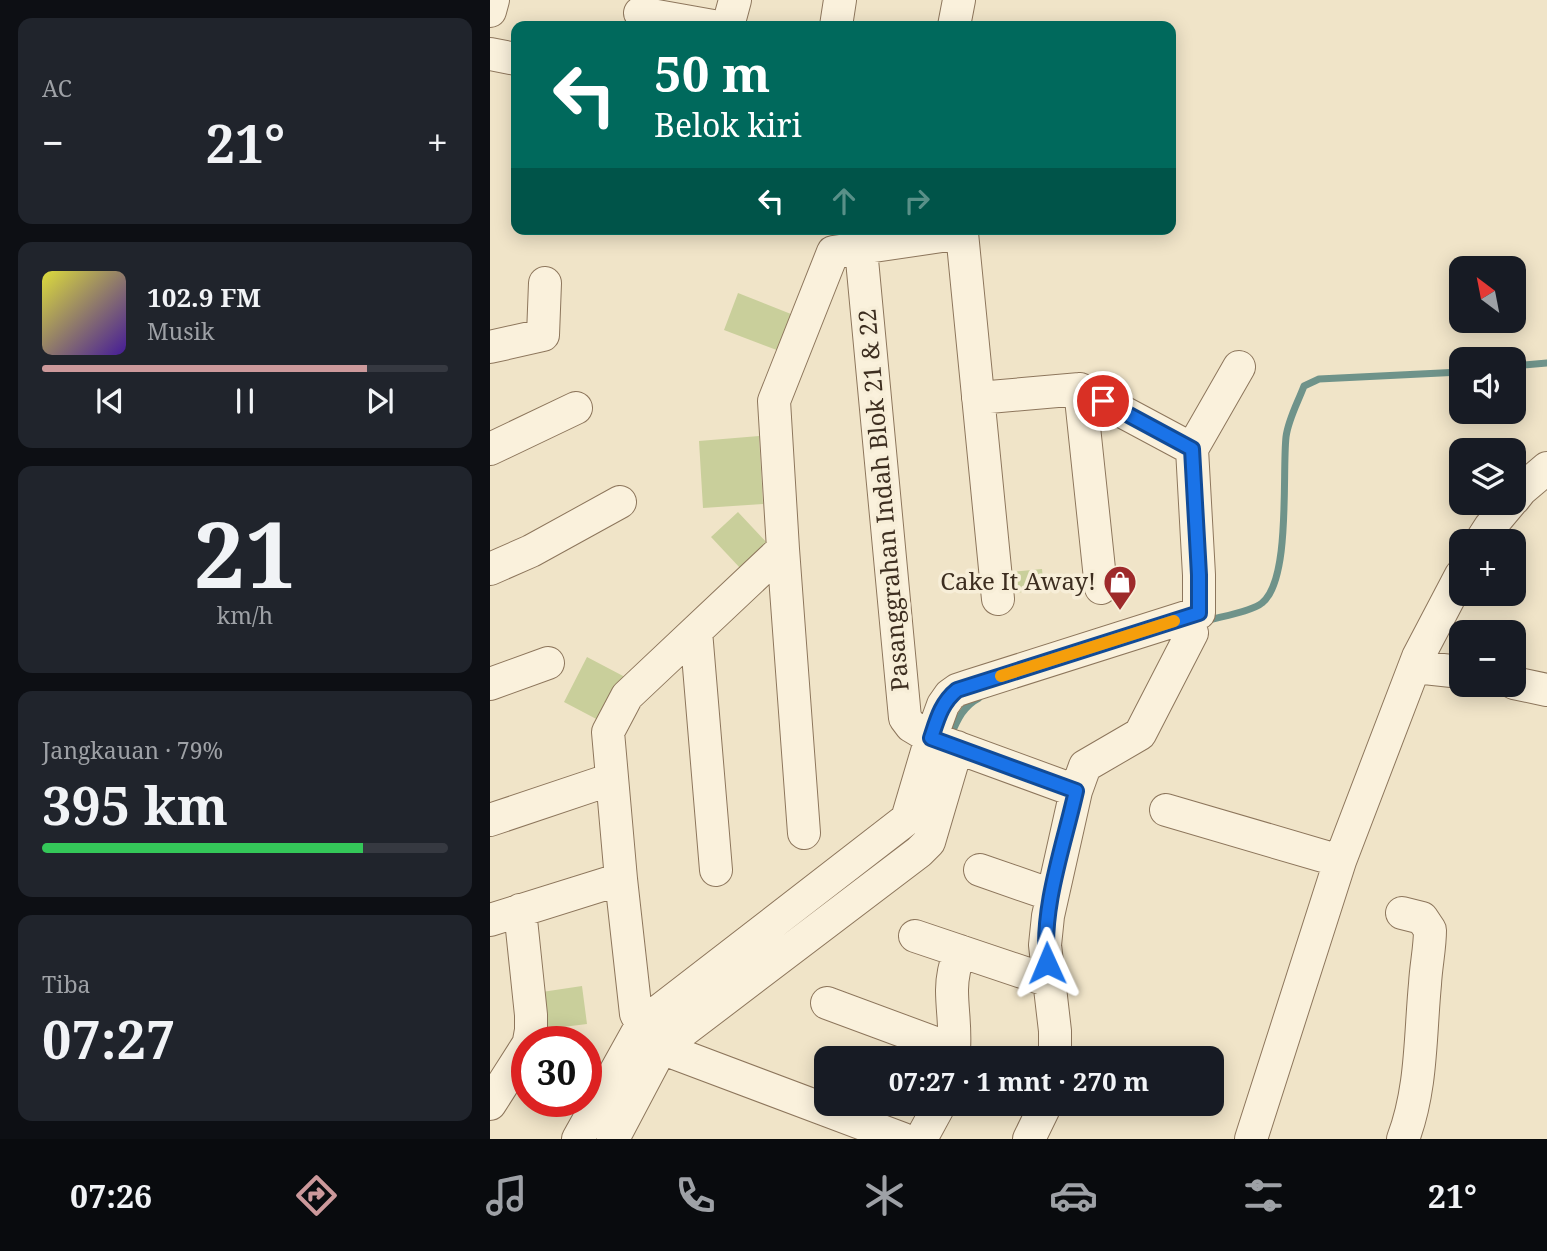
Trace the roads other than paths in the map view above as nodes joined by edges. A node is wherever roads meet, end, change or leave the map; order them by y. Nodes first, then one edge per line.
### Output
1 (493, 0) edge
2 (735, 0) edge
3 (840, 0) edge
4 (959, 0) edge
5 (490, 11) edge
6 (639, 13) edge
7 (685, 21) edge
8 (729, 21) edge
9 (837, 21) edge
10 (955, 21) edge
11 (490, 54) edge
12 (511, 58) edge
13 (939, 235) edge
14 (962, 235) edge
15 (847, 251) junction
16 (545, 283) dead end
17 (490, 346) edge
18 (1239, 367) dead end
19 (1080, 389) junction
20 (978, 398) junction
21 (576, 408) dead end
22 (490, 449) edge
23 (1192, 449) junction
24 (1547, 468) edge
25 (1526, 486) edge
26 (620, 502) dead end
27 (1501, 515) edge
28 (1489, 529) edge
29 (783, 550) junction
30 (490, 569) edge
31 (1101, 588) dead end
32 (1449, 598) edge
33 (998, 599) dead end
34 (1196, 623) junction
35 (696, 631) junction
36 (548, 663) dead end
37 (1415, 667) junction
38 (1449, 671) edge
39 (490, 684) edge
40 (1526, 685) edge
41 (1547, 690) edge
42 (944, 743) junction
43 (612, 779) junction
44 (1076, 791) junction
45 (1166, 810) dead end
46 (490, 820) edge
47 (804, 833) dead end
48 (1340, 861) junction
49 (716, 870) dead end
50 (980, 870) dead end
51 (621, 879) junction
52 (1052, 895) junction
53 (520, 910) junction
54 (1402, 913) dead end
55 (490, 920) edge
56 (915, 936) dead end
57 (960, 951) junction
58 (1049, 981) junction
59 (827, 1003) dead end
60 (531, 1026) edge
61 (651, 1036) junction
62 (934, 1046) edge
63 (954, 1046) edge
64 (1055, 1046) edge
65 (511, 1071) edge
66 (490, 1104) edge
67 (928, 1116) edge
68 (1040, 1116) edge
69 (578, 1139) edge
70 (613, 1139) edge
71 (905, 1139) edge
72 (1029, 1139) edge
73 (1251, 1139) edge
74 (1402, 1139) edge

1 - 5 street
2 - 8 street
3 - 9 street
4 - 10 street
6 - 7 street
11 - 12 street
13 - 15 street
14 - 20 street
15 - 29 street
15 - 42 street, Pasanggrahan Indah Blok 21 & 22
16 - 17 street
18 - 23 street
19 - 20 street
19 - 23 street
19 - 31 street
20 - 33 street
21 - 22 street
23 - 34 street
24 - 25 street
26 - 30 street
27 - 28 street
29 - 35 street
29 - 47 street
32 - 37 street
34 - 42 street
34 - 44 street
35 - 43 street
35 - 49 street
36 - 39 street
37 - 38 street
37 - 48 street
40 - 41 street
42 - 44 street, Pasanggrahan Indah Blok 21 & 22
42 - 61 street
43 - 46 street
43 - 51 street
44 - 52 street
45 - 48 street
48 - 73 street
50 - 52 street
51 - 53 street
51 - 61 street
52 - 58 street
53 - 55 street
53 - 60 street
54 - 74 street
56 - 57 street
57 - 58 street
57 - 63 street
58 - 64 street
59 - 62 street
61 - 69 street
61 - 70 street
61 - 71 street
65 - 66 street
67 - 71 street
68 - 72 street

